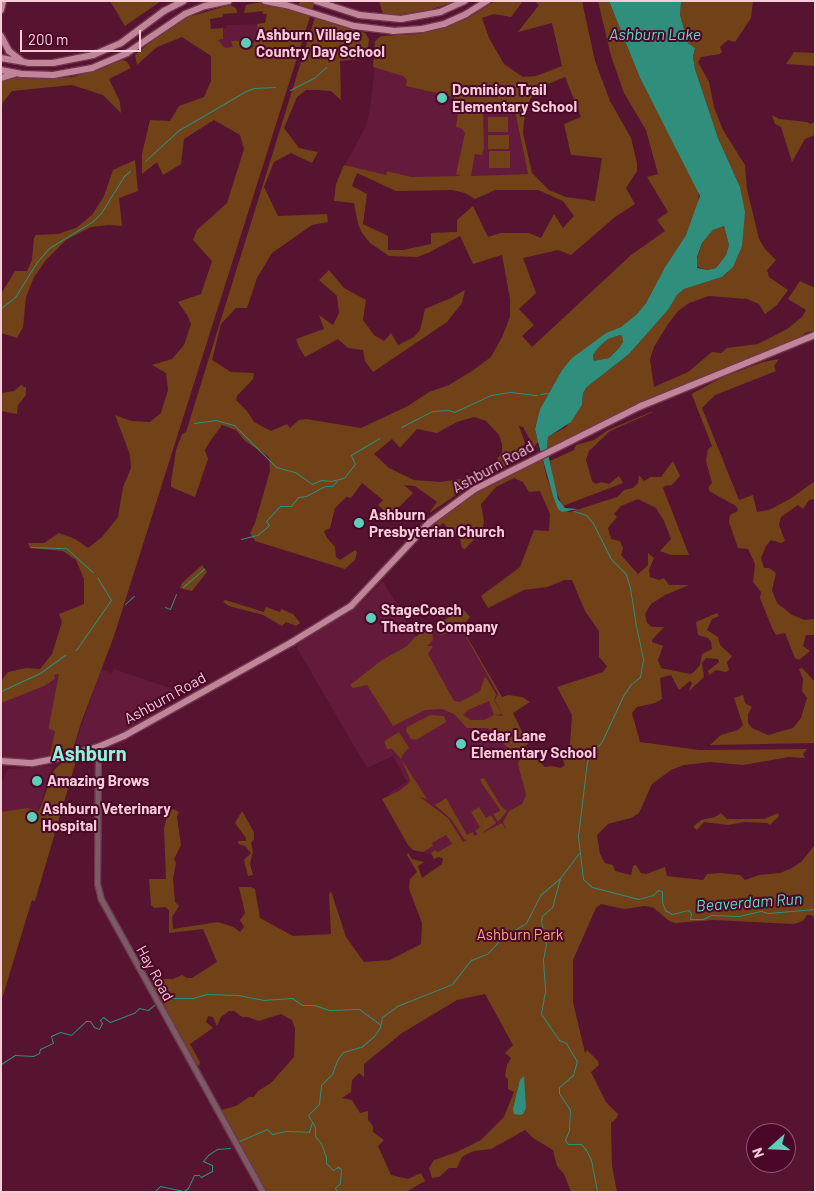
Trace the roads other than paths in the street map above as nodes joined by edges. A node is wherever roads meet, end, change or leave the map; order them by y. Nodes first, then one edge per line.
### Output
1 (3, 1) edge
2 (184, 1) edge
3 (228, 1) edge
4 (265, 1) edge
5 (316, 1) edge
6 (465, 1) edge
7 (487, 1) edge
8 (1, 10) edge
9 (1, 36) edge
10 (1, 58) edge
11 (23, 62) junction
12 (1, 70) edge
13 (18, 74) junction
14 (1, 78) edge
15 (815, 335) edge
16 (98, 747) junction
17 (1, 761) edge
18 (263, 1192) edge

1 - 8 main road
2 - 11 main road
3 - 13 main road
4 - 7 main road
5 - 6 main road
9 - 11 main road
10 - 11 main road
12 - 13 main road
13 - 14 main road
15 - 16 main road, Ashburn Road
16 - 17 main road, Ashburn Road
16 - 18 street, Hay Road

